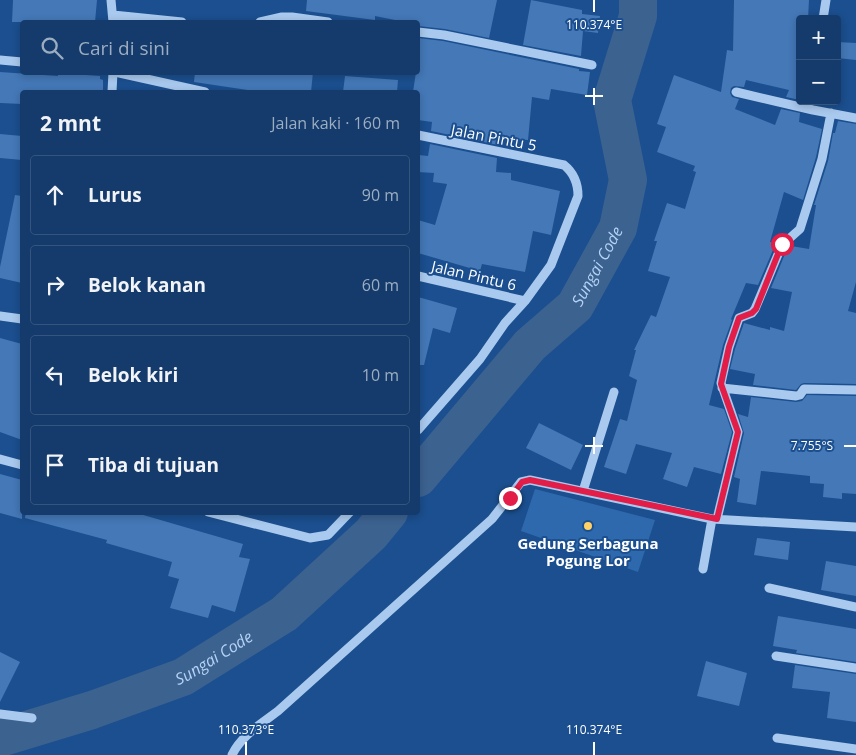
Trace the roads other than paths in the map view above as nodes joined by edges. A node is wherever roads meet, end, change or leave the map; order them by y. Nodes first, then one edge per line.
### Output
1 (111, 0) edge
2 (826, 0) edge
3 (824, 15) edge
4 (113, 19) edge
5 (136, 20) edge
6 (269, 20) edge
7 (314, 20) edge
8 (420, 32) edge
9 (0, 60) edge
10 (20, 62) edge
11 (592, 65) dead end
12 (114, 75) edge
13 (128, 75) edge
14 (112, 90) edge
15 (196, 90) edge
16 (736, 92) dead end
17 (814, 106) edge
18 (831, 113) junction
19 (856, 118) edge
20 (420, 135) edge
21 (420, 276) edge
22 (525, 301) junction
23 (0, 316) edge
24 (20, 319) edge
25 (722, 388) junction
26 (856, 390) edge
27 (614, 392) dead end
28 (421, 420) edge
29 (0, 459) edge
30 (20, 464) edge
31 (583, 491) junction
32 (220, 515) edge
33 (347, 515) edge
34 (714, 519) junction
35 (856, 527) edge
36 (703, 569) dead end
37 (769, 588) dead end
38 (856, 607) edge
39 (776, 656) dead end
40 (856, 668) edge
41 (0, 714) edge
42 (32, 718) dead end
43 (777, 738) dead end
44 (856, 749) edge
45 (232, 755) edge

1 - 4 street
2 - 3 street
4 - 5 street
6 - 7 street
8 - 11 street
9 - 10 street
12 - 14 street
13 - 15 street
16 - 17 street
17 - 18 street
18 - 19 street
18 - 25 street
20 - 22 street, Jalan Pintu 5
21 - 22 street, Jalan Pintu 6
22 - 28 street
23 - 24 street
25 - 26 street
25 - 34 street
27 - 31 street
29 - 30 street
31 - 34 street
31 - 45 street
32 - 33 street
34 - 35 street
34 - 36 street
37 - 38 street
39 - 40 street
41 - 42 street
43 - 44 street

